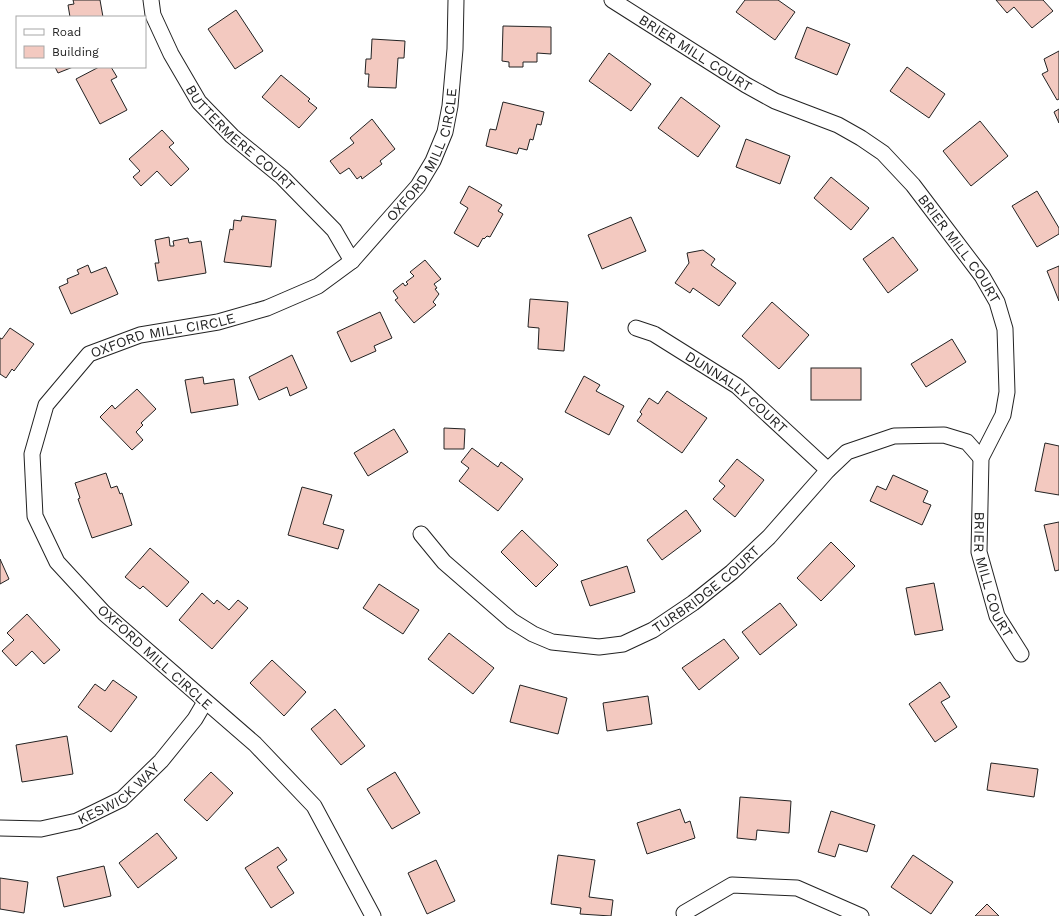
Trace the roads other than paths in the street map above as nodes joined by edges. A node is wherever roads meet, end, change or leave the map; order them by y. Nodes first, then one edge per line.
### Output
1 (151, 0) edge
2 (456, 0) edge
3 (612, 0) edge
4 (352, 261) junction
5 (636, 328) dead end
6 (981, 458) junction
7 (828, 470) junction
8 (421, 534) dead end
9 (1021, 654) dead end
10 (205, 702) junction
11 (0, 828) edge
12 (684, 913) dead end
13 (374, 916) edge
14 (861, 916) edge

1 - 4 street, BUTTERMERE COURT
2 - 4 street, OXFORD MILL CIRCLE
3 - 6 street, BRIER MILL COURT
4 - 10 street, OXFORD MILL CIRCLE
5 - 7 street, DUNNALLY COURT
6 - 7 street, TURBRIDGE COURT
6 - 9 street, BRIER MILL COURT
7 - 8 street, TURBRIDGE COURT
10 - 11 street, KESWICK WAY
10 - 13 street, OXFORD MILL CIRCLE
12 - 14 street

